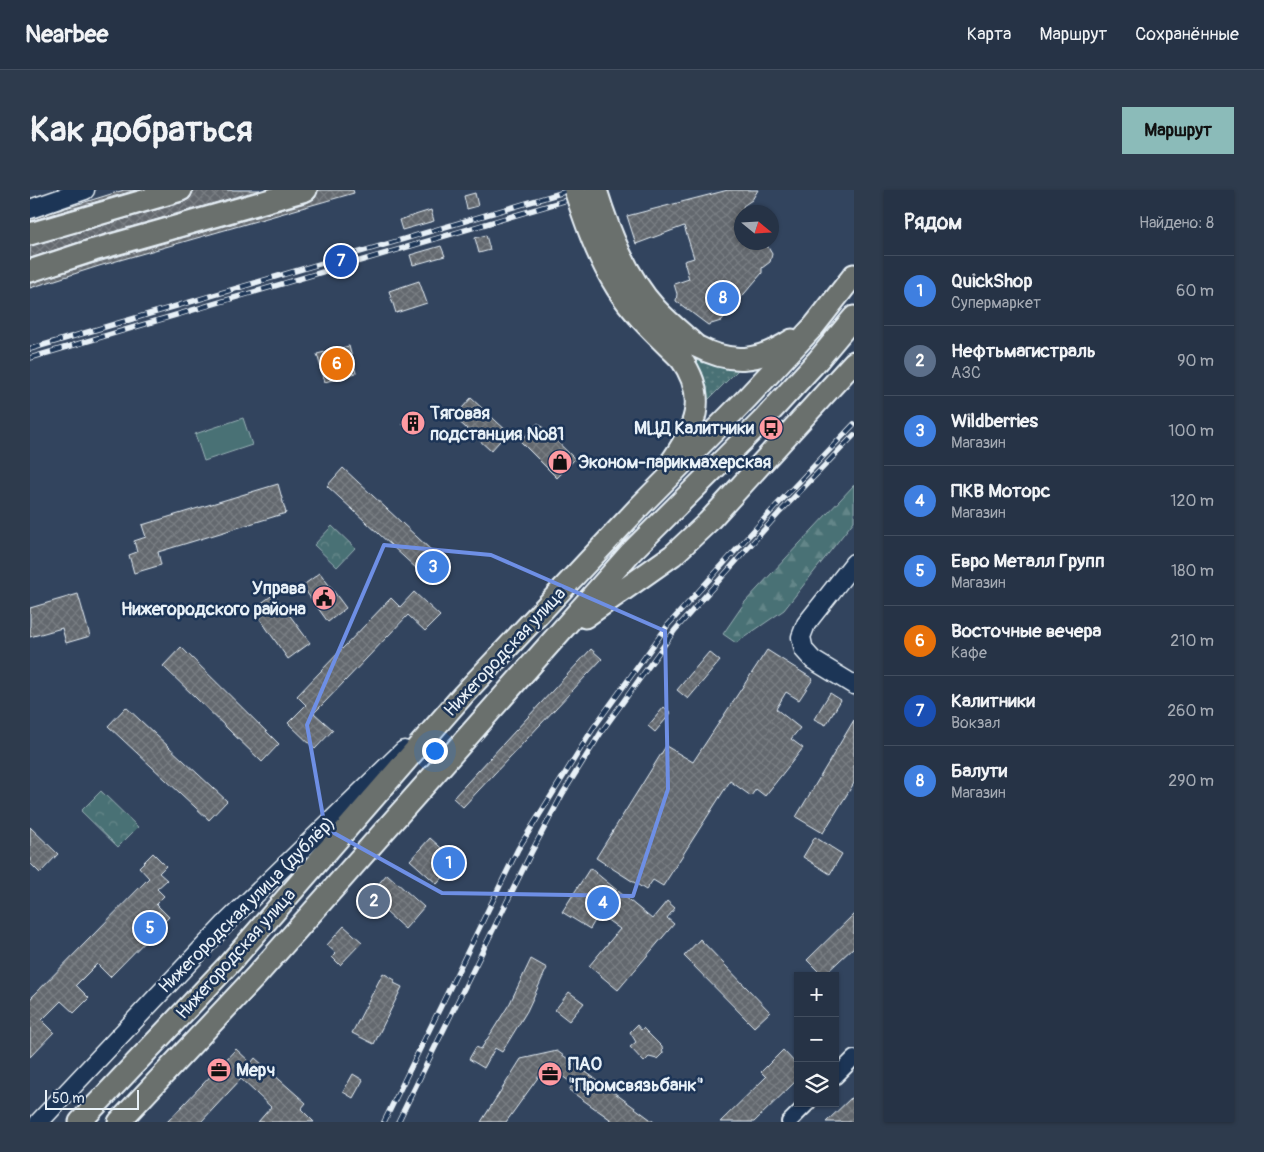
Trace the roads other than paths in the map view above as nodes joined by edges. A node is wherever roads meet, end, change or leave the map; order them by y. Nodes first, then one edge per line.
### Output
1 (85, 190) edge
2 (135, 190) edge
3 (182, 190) edge
4 (306, 190) edge
5 (575, 190) edge
6 (596, 190) edge
7 (30, 209) edge
8 (30, 234) edge
9 (30, 271) edge
10 (854, 275) edge
11 (854, 317) edge
12 (814, 326) junction
13 (854, 334) edge
14 (688, 352) junction
15 (818, 360) junction
16 (854, 362) edge
17 (641, 505) junction
18 (854, 564) edge
19 (534, 661) junction
20 (854, 685) edge
21 (463, 696) junction
22 (854, 1058) edge
23 (839, 1073) edge
24 (804, 1107) edge
25 (39, 1122) edge
26 (80, 1122) edge
27 (119, 1122) edge
28 (789, 1122) edge

1 - 7 street
2 - 8 main road
3 - 8 main road
4 - 9 main road
5 - 14 main road, bridge
6 - 14 main road, bridge
10 - 12 main road, Нижегородская улица
11 - 15 main road, Нижегородская улица
12 - 14 main road
12 - 17 main road, Нижегородская улица
13 - 15 street
14 - 17 main road
15 - 19 main road, Нижегородская улица
16 - 19 main road
17 - 21 main road, Нижегородская улица
18 - 20 street
19 - 27 main road, Нижегородская улица
21 - 25 street, Нижегородская улица (дублёр)
21 - 26 main road, Нижегородская улица
22 - 23 street
24 - 28 street

